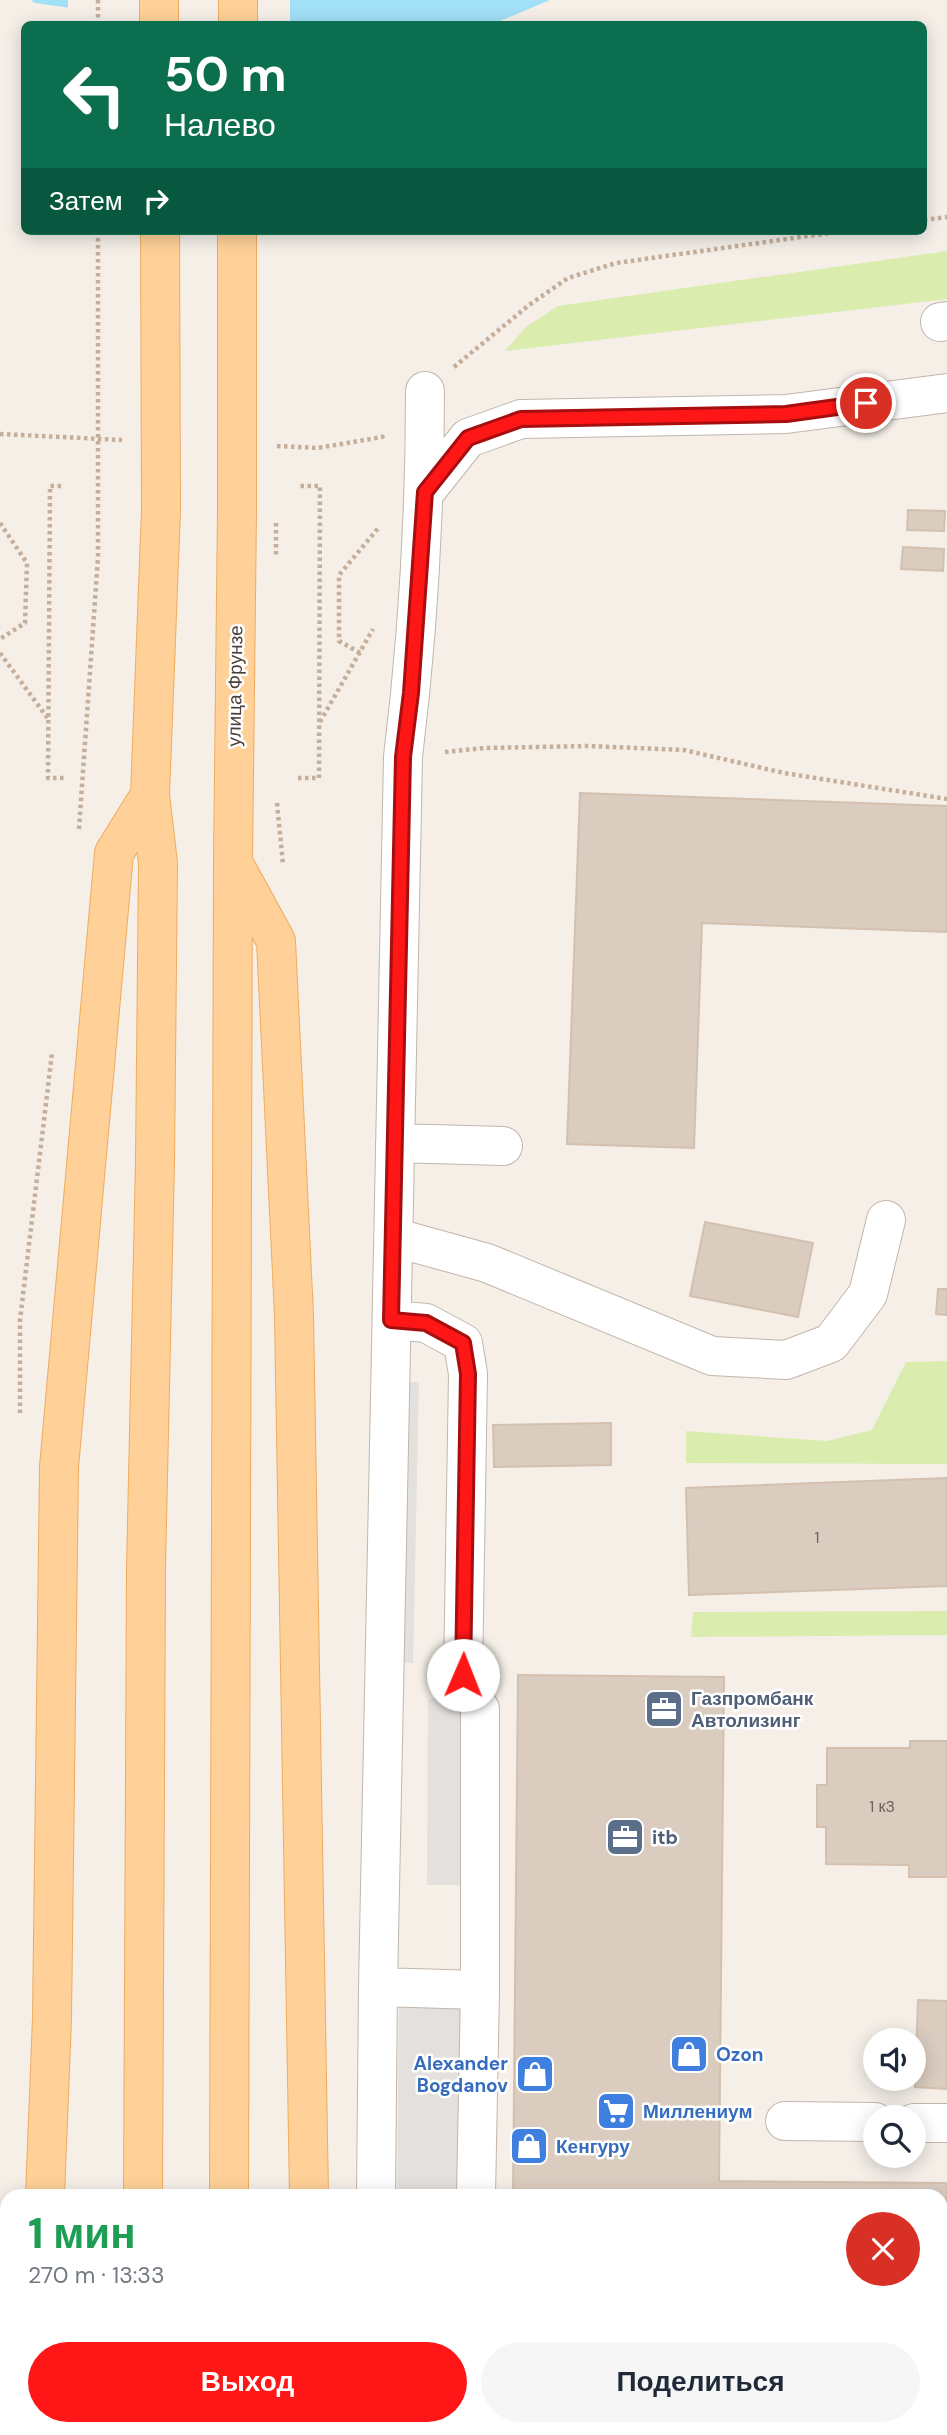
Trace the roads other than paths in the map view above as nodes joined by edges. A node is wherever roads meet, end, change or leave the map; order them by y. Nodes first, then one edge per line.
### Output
1 (159, 0) edge
2 (238, 0) edge
3 (159, 21) edge
4 (238, 21) edge
5 (160, 235) edge
6 (237, 235) edge
7 (425, 391) dead end
8 (947, 393) edge
9 (425, 492) junction
10 (150, 795) junction
11 (233, 861) junction
12 (395, 1143) junction
13 (503, 1146) dead end
14 (886, 1220) dead end
15 (393, 1237) junction
16 (391, 1320) junction
17 (463, 1675) dead end
18 (480, 1709) dead end
19 (378, 1987) junction
20 (480, 1990) junction
21 (785, 2122) dead end
22 (863, 2122) edge
23 (926, 2123) edge
24 (947, 2123) edge
25 (45, 2189) edge
26 (143, 2189) edge
27 (229, 2189) edge
28 (309, 2189) edge
29 (376, 2189) edge
30 (475, 2189) edge

1 - 3 main road
2 - 4 main road
5 - 10 main road, bridge
6 - 11 main road, улица Фрунзе, bridge
7 - 9 lane
8 - 9 lane
9 - 12 lane
10 - 25 main road
10 - 26 main road
11 - 27 main road, улица Фрунзе
11 - 28 main road
12 - 13 lane
12 - 15 lane
14 - 15 lane
15 - 16 lane
16 - 17 lane
16 - 19 lane
18 - 20 lane
19 - 20 lane
19 - 29 lane
20 - 30 lane
21 - 22 lane
23 - 24 lane

